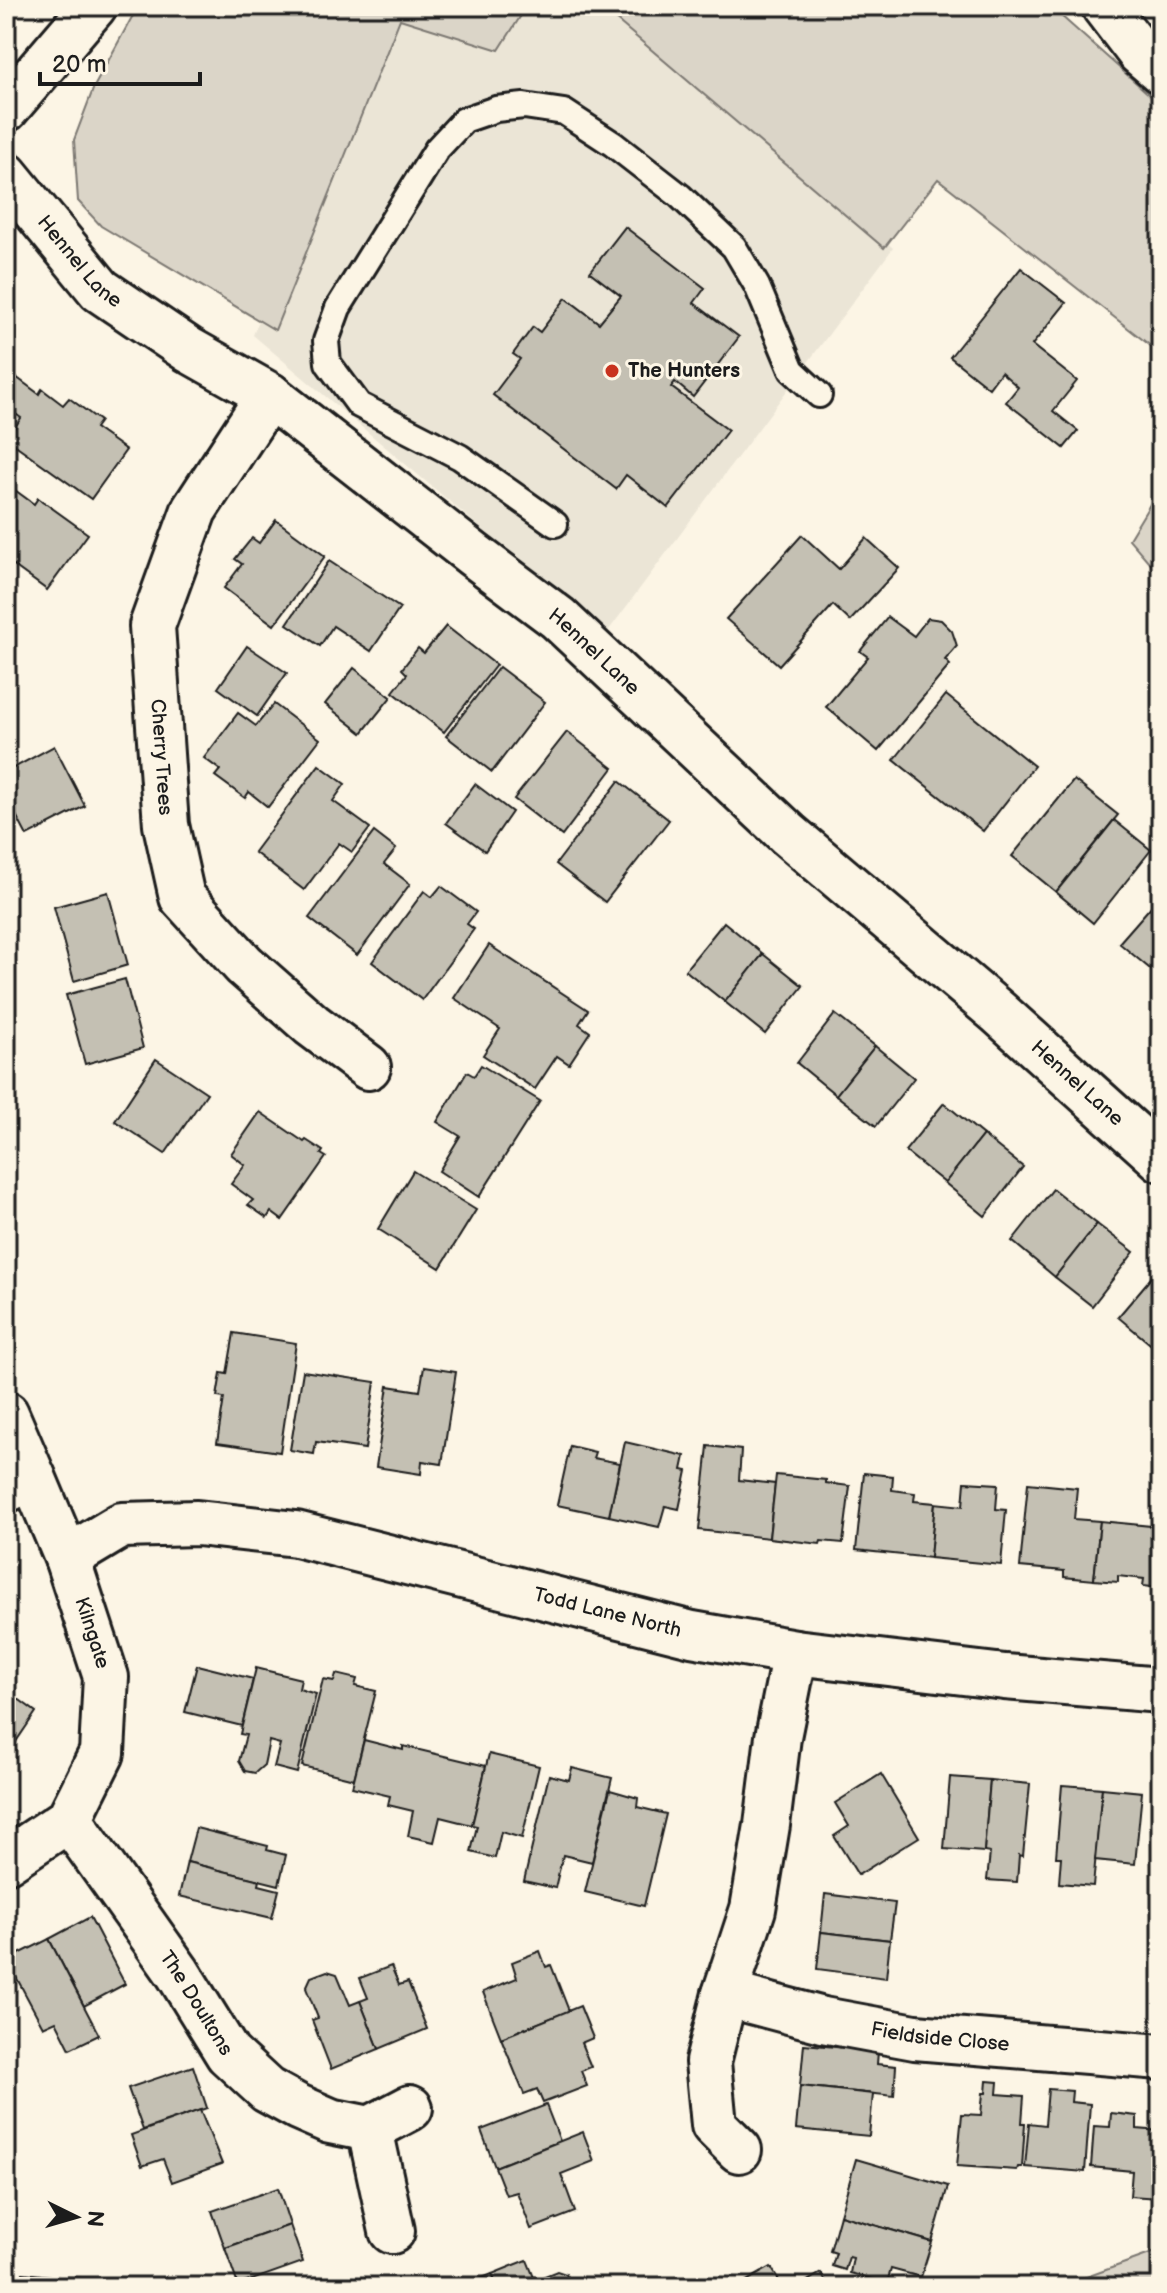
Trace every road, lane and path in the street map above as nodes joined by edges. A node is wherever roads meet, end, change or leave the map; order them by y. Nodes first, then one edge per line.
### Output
1 (94, 6) edge
2 (1104, 6) edge
3 (1161, 71) edge
4 (6, 109) edge
5 (6, 175) edge
6 (269, 395) junction
7 (819, 395) dead end
8 (555, 524) dead end
9 (368, 1067) dead end
10 (1161, 1159) edge
11 (6, 1414) edge
12 (19, 1483) edge
13 (67, 1558) junction
14 (795, 1652) junction
15 (1161, 1690) edge
16 (69, 1819) junction
17 (6, 1861) edge
18 (725, 1994) junction
19 (1161, 2057) edge
20 (410, 2108) dead end
21 (370, 2129) junction
22 (739, 2150) dead end
23 (392, 2231) dead end

1 - 4 street
2 - 3 street
5 - 6 street, Hennel Lane
6 - 9 street, Cherry Trees
6 - 10 street, Hennel Lane
7 - 8 lane
11 - 12 street, Kilngate
12 - 13 street, Kilngate
13 - 14 street, Todd Lane North
13 - 16 street, Kilngate
14 - 15 street, Todd Lane North
14 - 18 street
16 - 17 street, Kilngate
16 - 21 street, The Doultons
18 - 19 street, Fieldside Close
18 - 22 street
20 - 21 street
21 - 23 street

